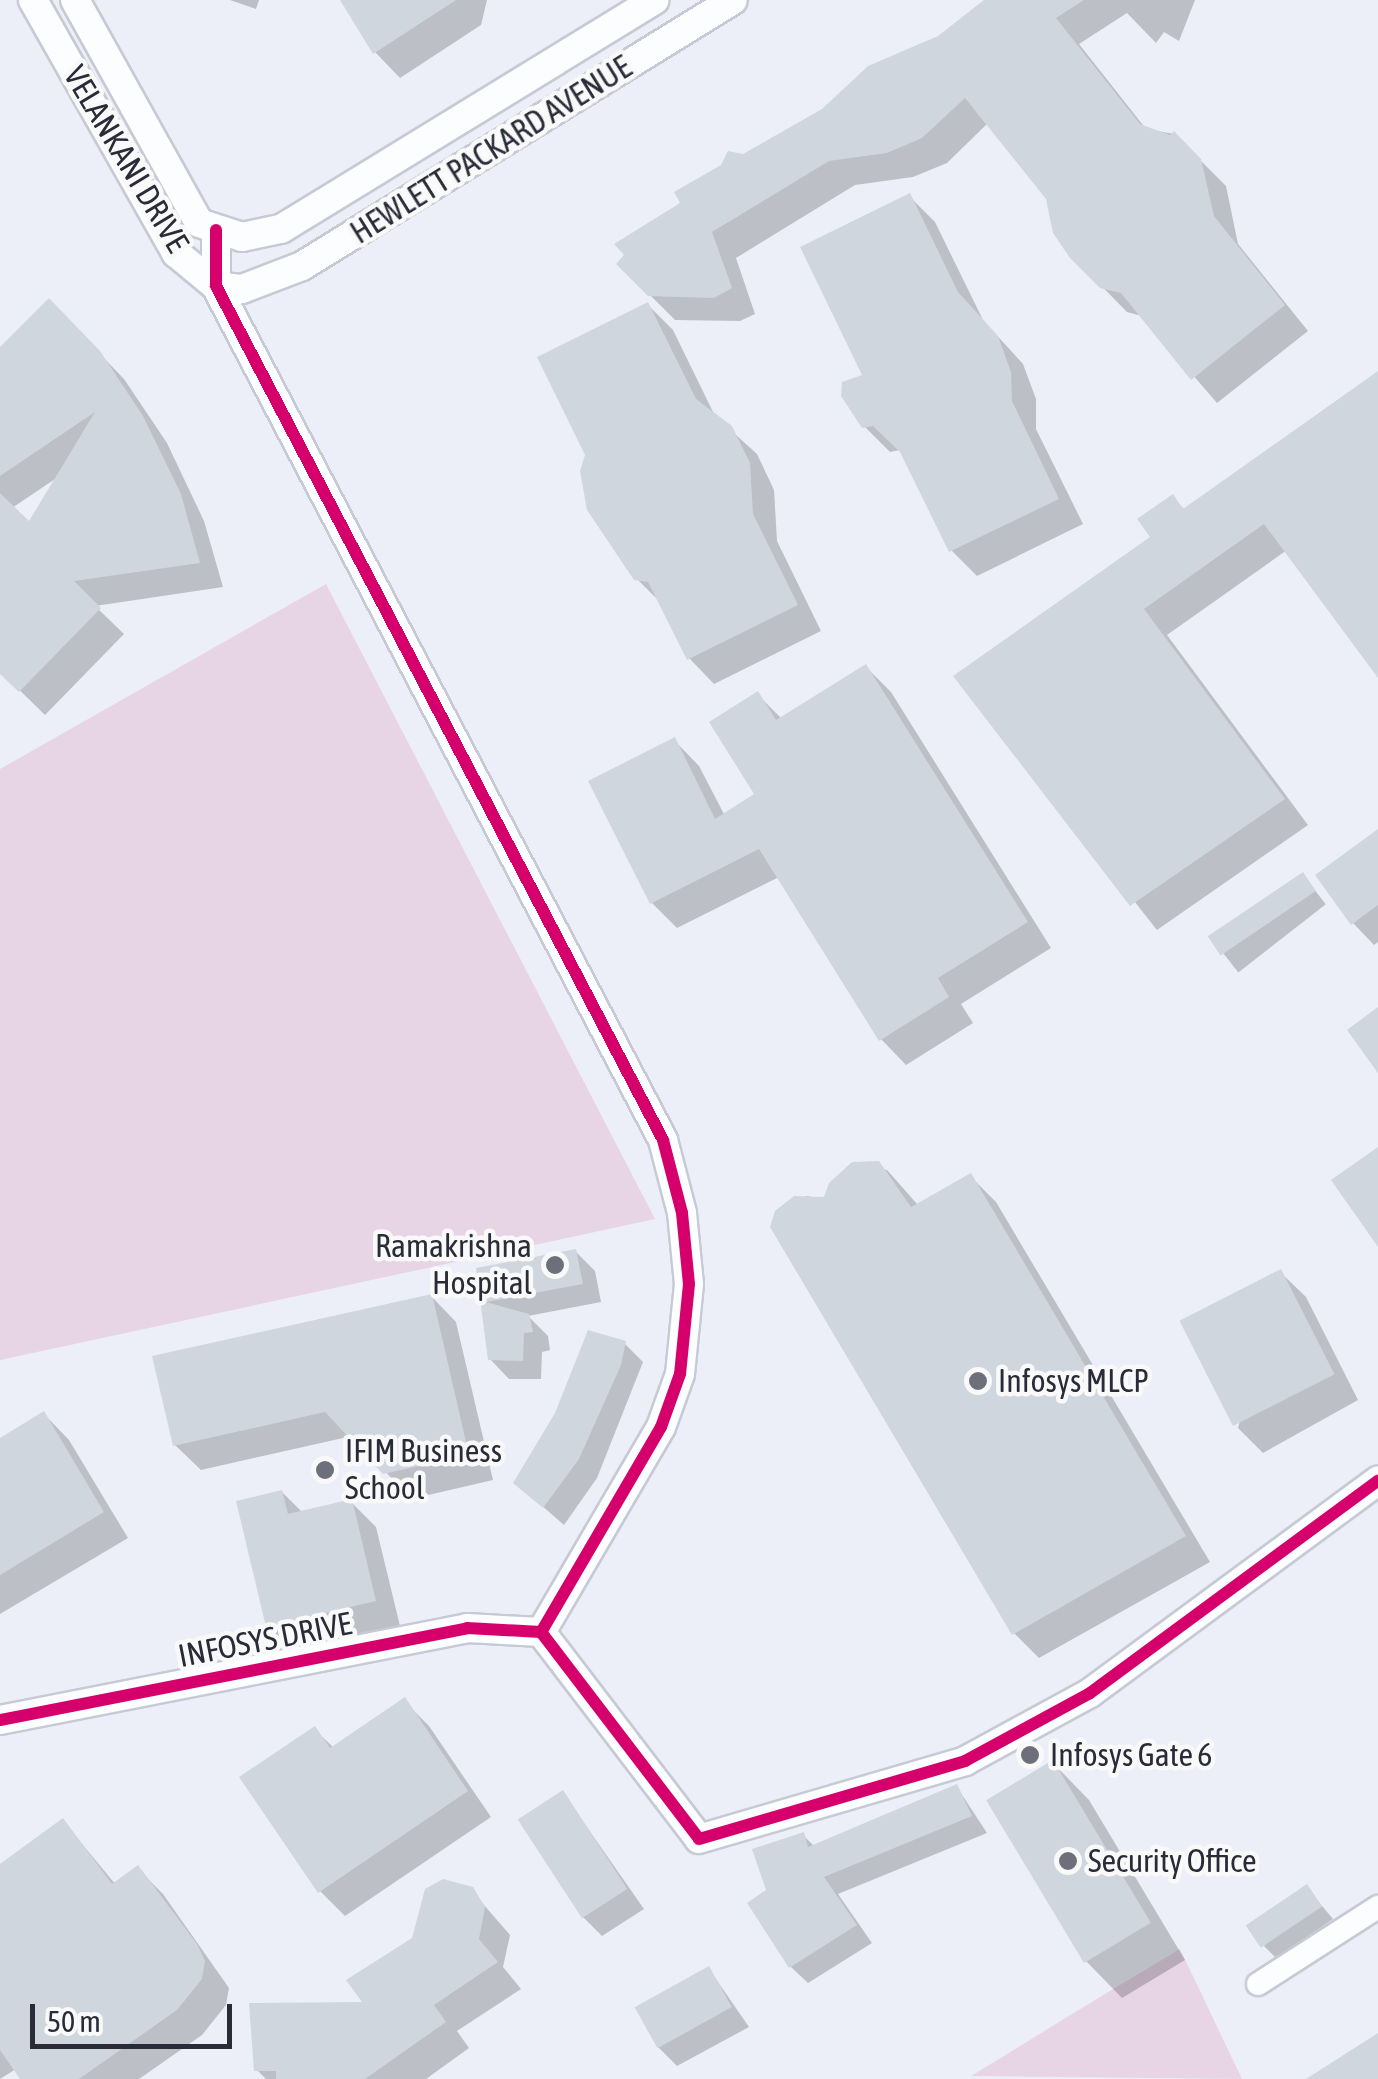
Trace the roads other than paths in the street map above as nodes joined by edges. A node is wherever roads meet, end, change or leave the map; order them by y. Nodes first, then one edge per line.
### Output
1 (33, 0) edge
2 (75, 0) edge
3 (654, 0) edge
4 (734, 0) edge
5 (229, 234) junction
6 (229, 287) junction
7 (1378, 1480) edge
8 (541, 1632) junction
9 (0, 1720) edge
10 (1378, 1907) edge
11 (1258, 1984) dead end

1 - 6 street, VELANKANI DRIVE
2 - 5 street, VELANKANI DRIVE
3 - 5 street, HEWLETT PACKARD AVENUE
4 - 6 street, HEWLETT PACKARD AVENUE
5 - 6 street
6 - 8 street
7 - 8 street
8 - 9 street, INFOSYS DRIVE
10 - 11 street

